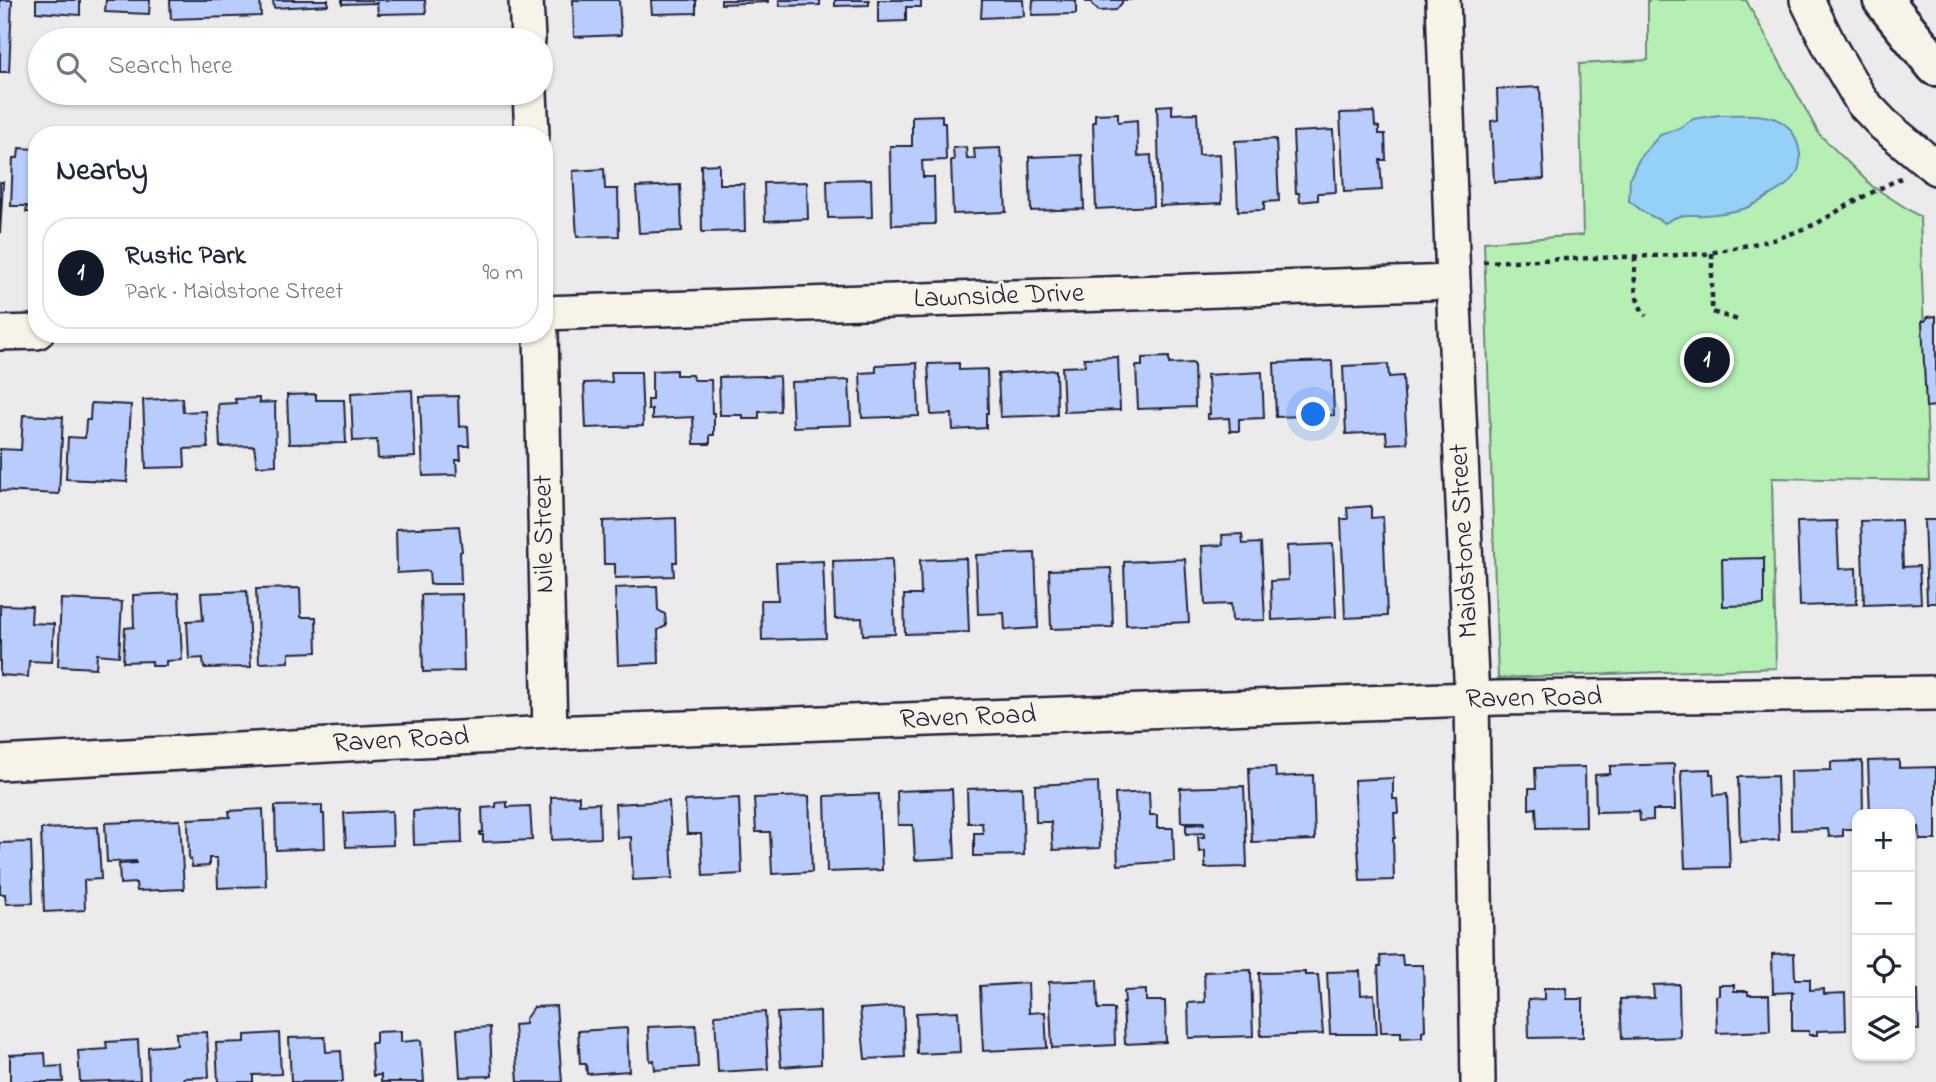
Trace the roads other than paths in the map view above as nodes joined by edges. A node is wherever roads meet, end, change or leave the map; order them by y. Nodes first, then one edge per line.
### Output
1 (526, 0) edge
2 (1443, 0) edge
3 (1807, 0) edge
4 (1883, 0) edge
5 (527, 28) edge
6 (1936, 66) edge
7 (531, 105) edge
8 (532, 126) edge
9 (1933, 166) edge
10 (1453, 282) junction
11 (553, 313) edge
12 (28, 332) edge
13 (0, 333) edge
14 (541, 343) edge
15 (1936, 693) edge
16 (1472, 700) junction
17 (550, 733) junction
18 (0, 763) edge
19 (1478, 1082) edge

1 - 5 street
2 - 10 street, Maidstone Street
3 - 9 street
4 - 6 highway
7 - 8 street
10 - 11 street, Lawnside Drive
10 - 16 street, Maidstone Street
12 - 13 street
14 - 17 street, Nile Street
15 - 16 street, Raven Road
16 - 17 street, Raven Road
16 - 19 street, Maidstone Street
17 - 18 street, Raven Road

